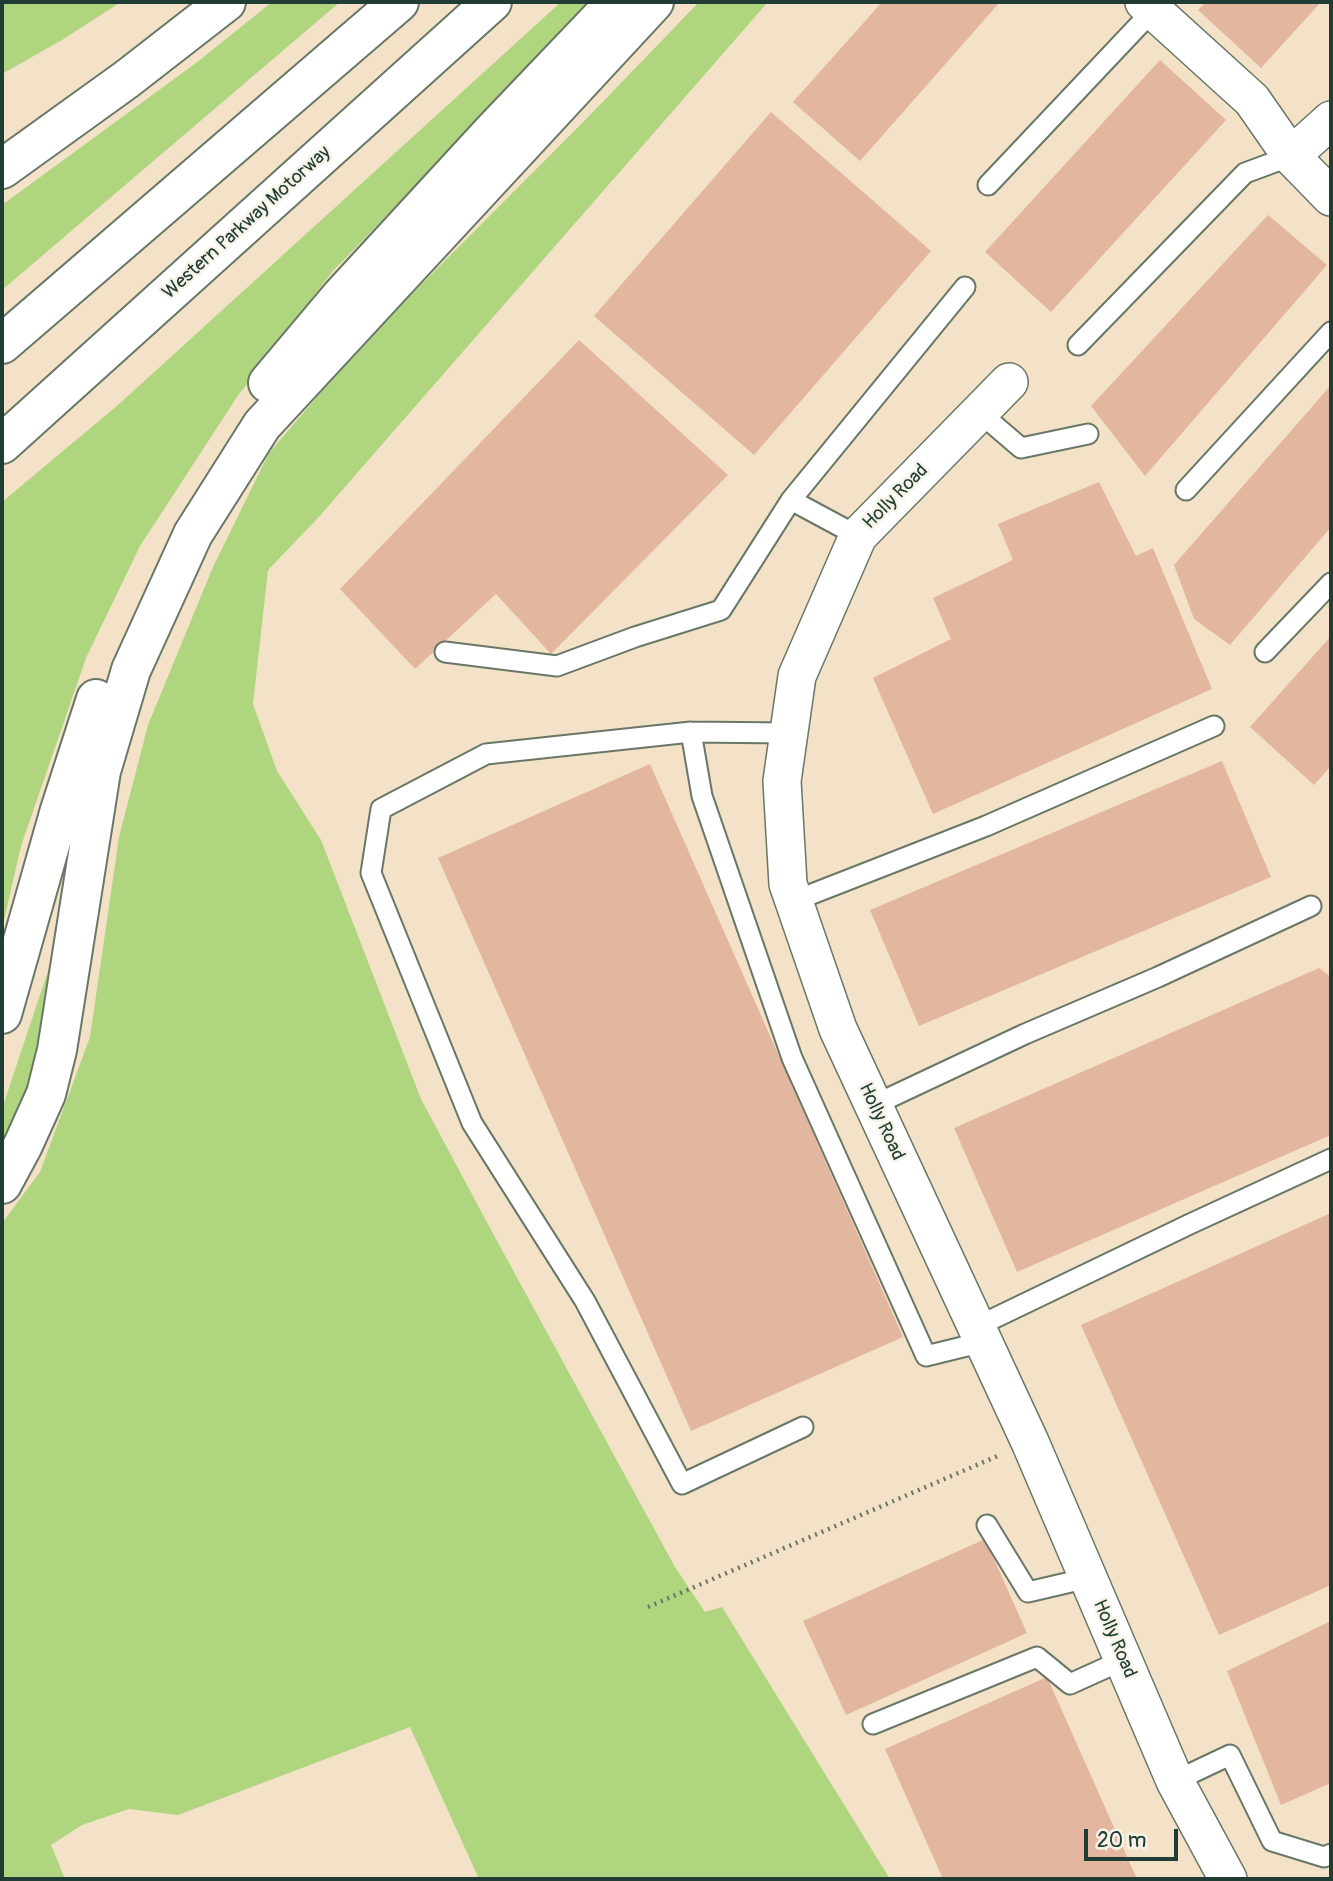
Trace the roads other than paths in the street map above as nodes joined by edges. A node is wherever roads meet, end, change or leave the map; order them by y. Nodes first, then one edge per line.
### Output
1 (226, 2) edge
2 (399, 2) edge
3 (492, 2) edge
4 (616, 2) edge
5 (654, 2) edge
6 (1153, 5) edge
7 (127, 79) junction
8 (1331, 120) edge
9 (2, 154) edge
10 (1290, 156) junction
11 (2, 169) edge
12 (988, 185) dead end
13 (1331, 197) edge
14 (965, 287) dead end
15 (1331, 332) edge
16 (2, 344) edge
17 (1078, 345) dead end
18 (1009, 382) dead end
19 (979, 412) junction
20 (1088, 434) dead end
21 (2, 444) edge
22 (1186, 490) dead end
23 (791, 500) junction
24 (858, 536) junction
25 (1331, 583) edge
26 (445, 652) dead end
27 (1265, 652) dead end
28 (1214, 726) dead end
29 (691, 732) junction
30 (789, 733) junction
31 (794, 901) junction
32 (1311, 906) dead end
33 (2, 1014) edge
34 (874, 1105) junction
35 (1331, 1159) edge
36 (2, 1184) edge
37 (980, 1334) junction
38 (803, 1427) dead end
39 (987, 1525) dead end
40 (1088, 1578) junction
41 (1123, 1660) junction
42 (873, 1724) dead end
43 (1175, 1782) junction
44 (1331, 1854) edge
45 (1228, 1879) edge

1 - 7 highway
2 - 16 highway
3 - 21 highway, Western Parkway Motorway
4 - 33 highway
5 - 36 highway
6 - 10 street
6 - 12 lane
7 - 9 highway
7 - 11 highway
8 - 10 street
10 - 13 street
10 - 17 lane
14 - 23 lane
15 - 22 lane
18 - 19 street, Holly Road
19 - 20 lane
19 - 24 street, Holly Road
23 - 24 lane
23 - 26 lane
24 - 30 street, Holly Road
25 - 27 lane
28 - 31 lane
29 - 30 lane
29 - 37 lane
29 - 38 lane
30 - 31 street, Holly Road
31 - 34 street, Holly Road
32 - 34 lane
34 - 37 street, Holly Road
35 - 37 lane
37 - 40 street, Holly Road
39 - 40 lane
40 - 41 street, Holly Road
41 - 42 lane
41 - 43 street, Holly Road
43 - 44 lane
43 - 45 street, Holly Road

